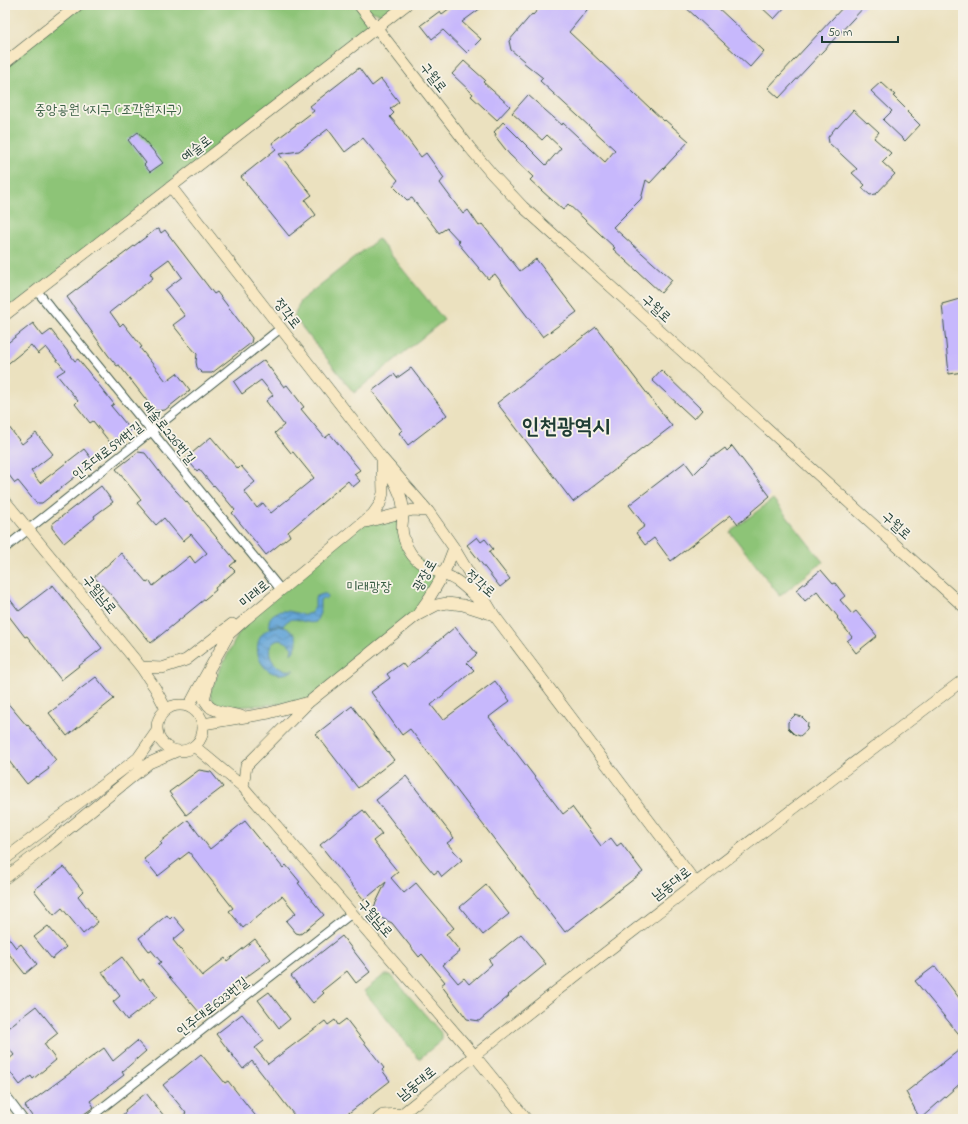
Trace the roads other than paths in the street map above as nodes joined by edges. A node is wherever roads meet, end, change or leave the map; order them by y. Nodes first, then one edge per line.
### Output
1 (78, 5) edge
2 (359, 5) edge
3 (406, 5) edge
4 (377, 28) junction
5 (5, 64) edge
6 (171, 187) junction
7 (37, 290) junction
8 (5, 315) edge
9 (281, 328) junction
10 (151, 432) junction
11 (382, 458) junction
12 (5, 501) edge
13 (428, 511) junction
14 (403, 512) junction
15 (362, 523) junction
16 (28, 529) junction
17 (5, 548) edge
18 (454, 548) junction
19 (443, 574) junction
20 (281, 590) junction
21 (963, 606) edge
22 (494, 615) junction
23 (416, 616) junction
24 (246, 619) junction
25 (211, 666) junction
26 (141, 667) junction
27 (963, 680) edge
28 (309, 702) junction
29 (189, 706) junction
30 (166, 709) junction
31 (245, 718) junction
32 (203, 724) junction
33 (157, 731) junction
34 (194, 746) junction
35 (177, 750) junction
36 (243, 787) junction
37 (5, 859) edge
38 (5, 878) edge
39 (696, 883) junction
40 (352, 913) junction
41 (474, 1055) junction
42 (5, 1095) edge
43 (401, 1116) edge
44 (23, 1119) edge
45 (88, 1119) edge
46 (378, 1119) edge
47 (526, 1119) edge

1 - 5 street
2 - 4 street, 구월로
3 - 4 street, 예술로
4 - 6 street, 예술로
4 - 21 street, 구월로
6 - 7 street, 예술로
6 - 9 street, 정각로
7 - 8 street, 예술로
7 - 10 street, 예술로226번길
9 - 10 street, 인주대로591번길
9 - 11 street, 정각로
10 - 16 street, 인주대로591번길
10 - 20 street, 예술로226번길
11 - 13 street, 정각로
11 - 14 street, 정각로
11 - 15 street, 미래로
12 - 16 street, 구월남로
13 - 14 street
13 - 18 street, 정각로
14 - 15 street
14 - 19 street, 정각로
15 - 20 street, 미래로
16 - 17 street, 인주대로591번길
16 - 26 street, 구월남로
18 - 19 street, 광장로
18 - 22 street, 정각로
19 - 22 street, 정각로
19 - 23 street, 광장로
20 - 24 street, 미래로
22 - 23 street
22 - 39 street
23 - 28 street
24 - 25 street, 미래로
24 - 26 street
25 - 29 street, 미래로
25 - 31 street
26 - 30 street, 구월남로
27 - 39 street, 남동대로
28 - 31 street
28 - 36 street
29 - 30 street
29 - 32 street
30 - 33 street
31 - 32 street
32 - 34 street
33 - 35 street
33 - 37 street
34 - 35 street
34 - 36 street, 구월남로
35 - 38 street
36 - 40 street, 구월남로
39 - 41 street, 남동대로
40 - 41 street, 구월남로
40 - 45 street, 인주대로623번길
41 - 43 street, 남동대로
41 - 47 street, 구월남로
42 - 44 street
43 - 46 street, 남동대로

